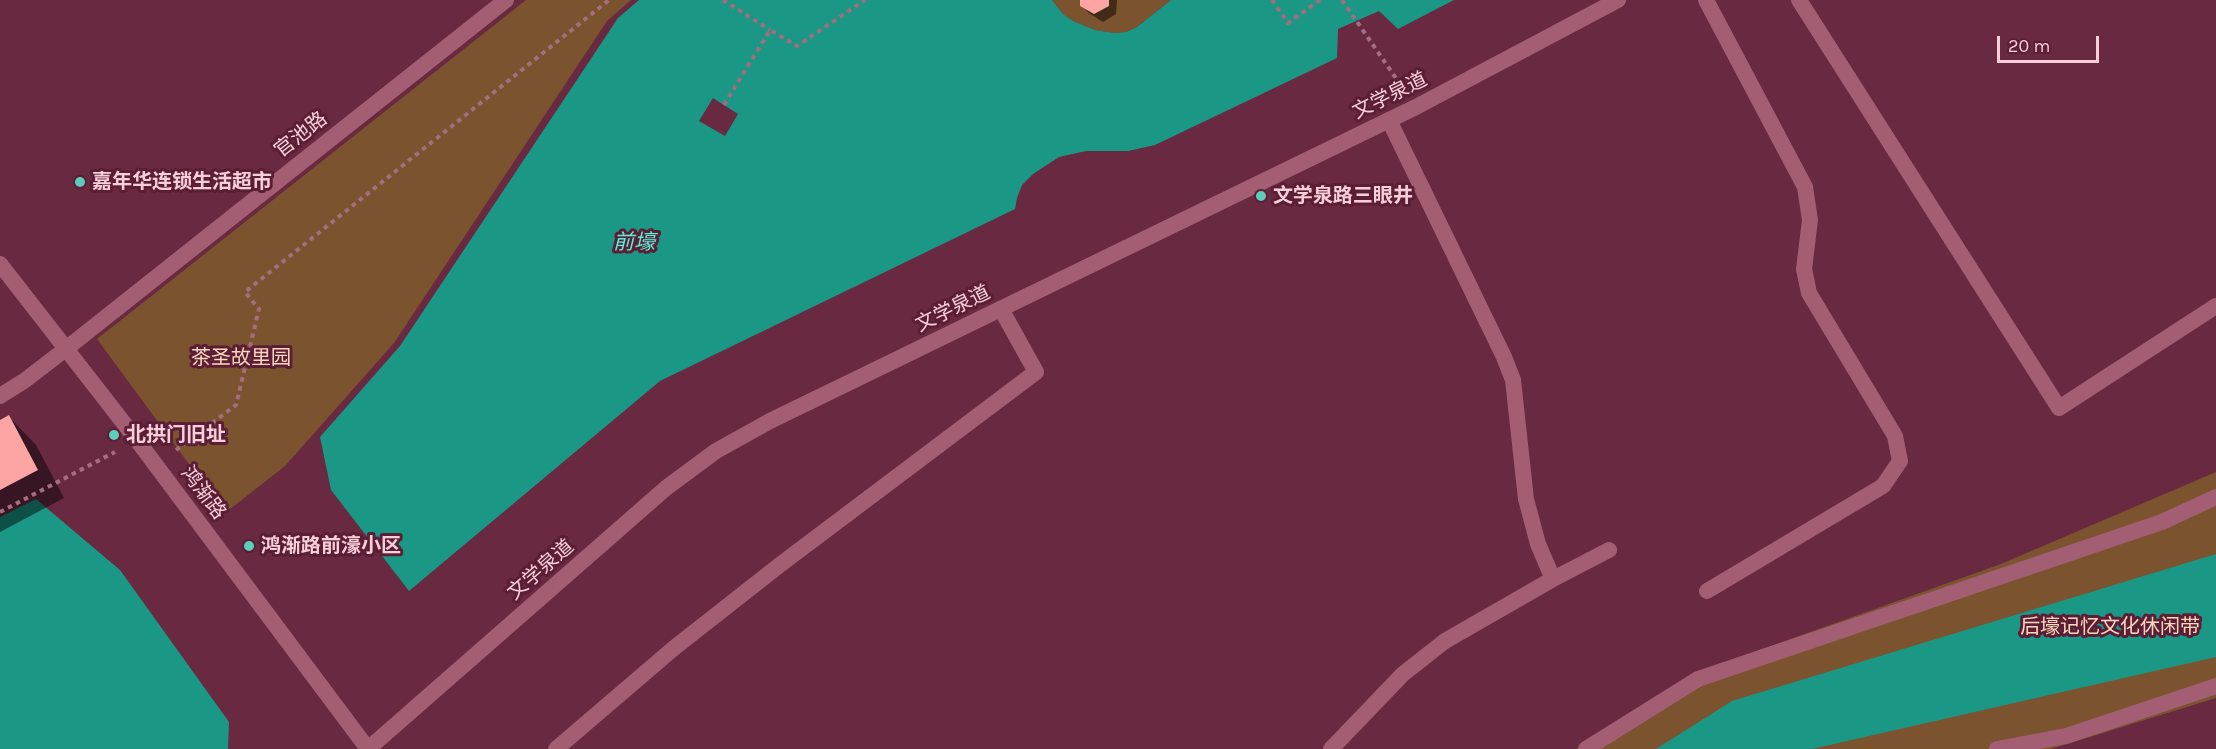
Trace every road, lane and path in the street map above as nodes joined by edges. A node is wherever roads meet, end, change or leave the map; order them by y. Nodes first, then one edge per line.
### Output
1 (506, 0) edge
2 (609, 0) edge
3 (723, 0) edge
4 (865, 0) edge
5 (1272, 0) edge
6 (1320, 0) edge
7 (1342, 0) edge
8 (1618, 0) edge
9 (1706, 0) edge
10 (1799, 0) edge
11 (770, 30) junction
12 (724, 105) dead end
13 (1416, 107) junction
14 (1389, 120) junction
15 (0, 264) edge
16 (2216, 306) edge
17 (1001, 309) junction
18 (67, 348) junction
19 (0, 396) edge
20 (137, 440) junction
21 (156, 465) junction
22 (2216, 497) edge
23 (0, 512) edge
24 (1609, 550) dead end
25 (1553, 579) junction
26 (1707, 591) dead end
27 (2216, 686) edge
28 (368, 749) edge
29 (556, 749) edge
30 (1331, 749) edge
31 (1586, 749) edge
32 (1997, 749) edge

1 - 18 street, 官池路
2 - 21 path
3 - 11 path
4 - 11 path
5 - 6 path
7 - 13 path
8 - 13 street, 文学泉道
9 - 26 street
10 - 16 street
11 - 12 path
13 - 14 street, 文学泉道
14 - 17 street, 文学泉道
14 - 25 street
15 - 18 street, 鸿渐路
17 - 28 street, 文学泉道
17 - 29 street
18 - 19 street, 官池路
18 - 20 street, 鸿渐路
20 - 21 street, 鸿渐路
20 - 23 path
21 - 28 street, 鸿渐路
22 - 31 street
24 - 25 street
25 - 30 street
27 - 32 street

